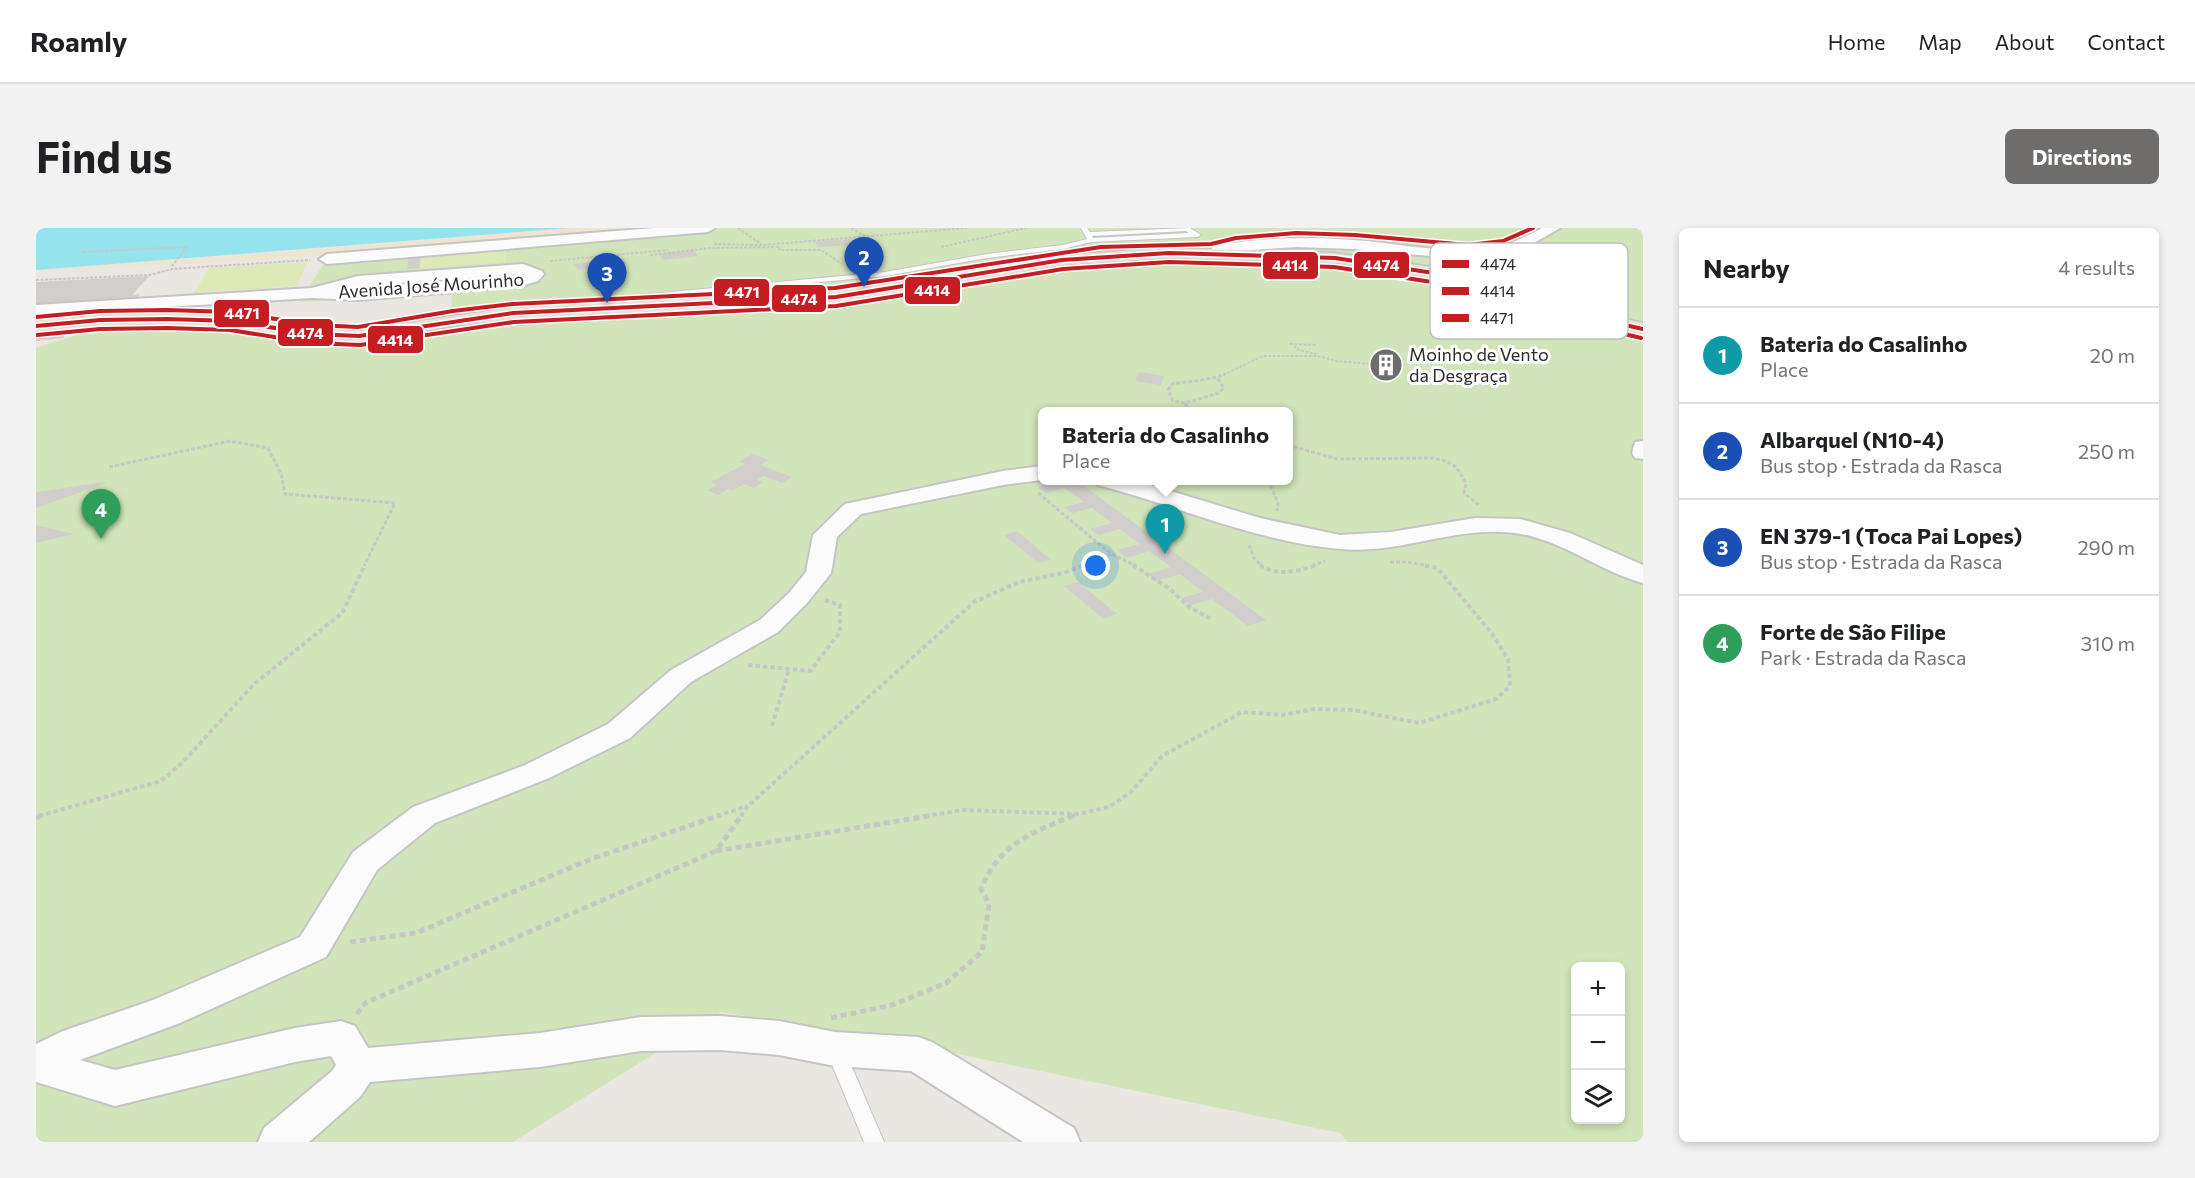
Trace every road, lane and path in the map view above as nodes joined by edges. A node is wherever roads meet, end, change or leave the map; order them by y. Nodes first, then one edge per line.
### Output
1 (708, 228) edge
2 (738, 228) edge
3 (851, 228) edge
4 (967, 228) edge
5 (1553, 228) edge
6 (1088, 234) edge
7 (865, 236) junction
8 (1520, 243) edge
9 (762, 244) junction
10 (779, 247) junction
11 (83, 252) dead end
12 (1430, 252) edge
13 (1217, 253) junction
14 (629, 255) junction
15 (327, 259) joint
16 (540, 262) dead end
17 (172, 266) dead end
18 (850, 270) dead end
19 (1430, 273) edge
20 (36, 280) edge
21 (312, 293) junction
22 (626, 307) junction
23 (36, 310) edge
24 (36, 326) edge
25 (1628, 326) edge
26 (1643, 329) edge
27 (1316, 345) dead end
28 (1318, 356) junction
29 (1372, 364) dead end
30 (1217, 378) junction
31 (1185, 403) junction
32 (1188, 407) edge
33 (1293, 446) edge
34 (1643, 447) edge
35 (1643, 453) edge
36 (109, 467) dead end
37 (1038, 482) edge
38 (1042, 485) edge
39 (1122, 485) edge
40 (1270, 485) edge
41 (1242, 522) junction
42 (1508, 524) junction
43 (1275, 530) junction
44 (1341, 542) junction
45 (1111, 554) junction
46 (1384, 562) dead end
47 (1643, 575) edge
48 (802, 593) junction
49 (1210, 619) dead end
50 (709, 661) junction
51 (789, 669) junction
52 (772, 726) dead end
53 (748, 806) junction
54 (1079, 814) junction
55 (36, 818) edge
56 (717, 851) junction
57 (313, 947) junction
58 (830, 1034) junction
59 (350, 1052) junction
60 (36, 1064) edge
61 (279, 1142) edge
62 (874, 1142) edge
63 (1059, 1142) edge

1 - 15 street
2 - 9 path
3 - 7 path
4 - 7 path
5 - 8 street
6 - 6 lane
6 - 22 lane
7 - 9 path
9 - 10 path
9 - 14 path
10 - 14 path
10 - 18 path
11 - 17 path
12 - 13 street
13 - 19 main road
13 - 22 main road
14 - 16 path
15 - 20 path
21 - 21 street, Avenida José Mourinho
21 - 23 street, Avenida José Mourinho
22 - 24 main road
25 - 26 main road
27 - 28 path
28 - 29 path
28 - 30 path
30 - 31 path
30 - 31 path
31 - 32 path
33 - 42 path
34 - 35 street
36 - 55 path
37 - 48 street
38 - 45 path
39 - 41 street
40 - 43 path
41 - 43 street
41 - 44 path
42 - 44 street
42 - 47 street
43 - 44 street
45 - 49 path
45 - 53 path
46 - 54 path
48 - 50 street
48 - 51 path
50 - 51 path
50 - 57 street
51 - 52 path
53 - 56 path
53 - 57 path
54 - 56 path
54 - 58 path
56 - 59 path
57 - 60 street
58 - 59 street
58 - 62 lane
58 - 63 street
59 - 60 street
59 - 61 street

